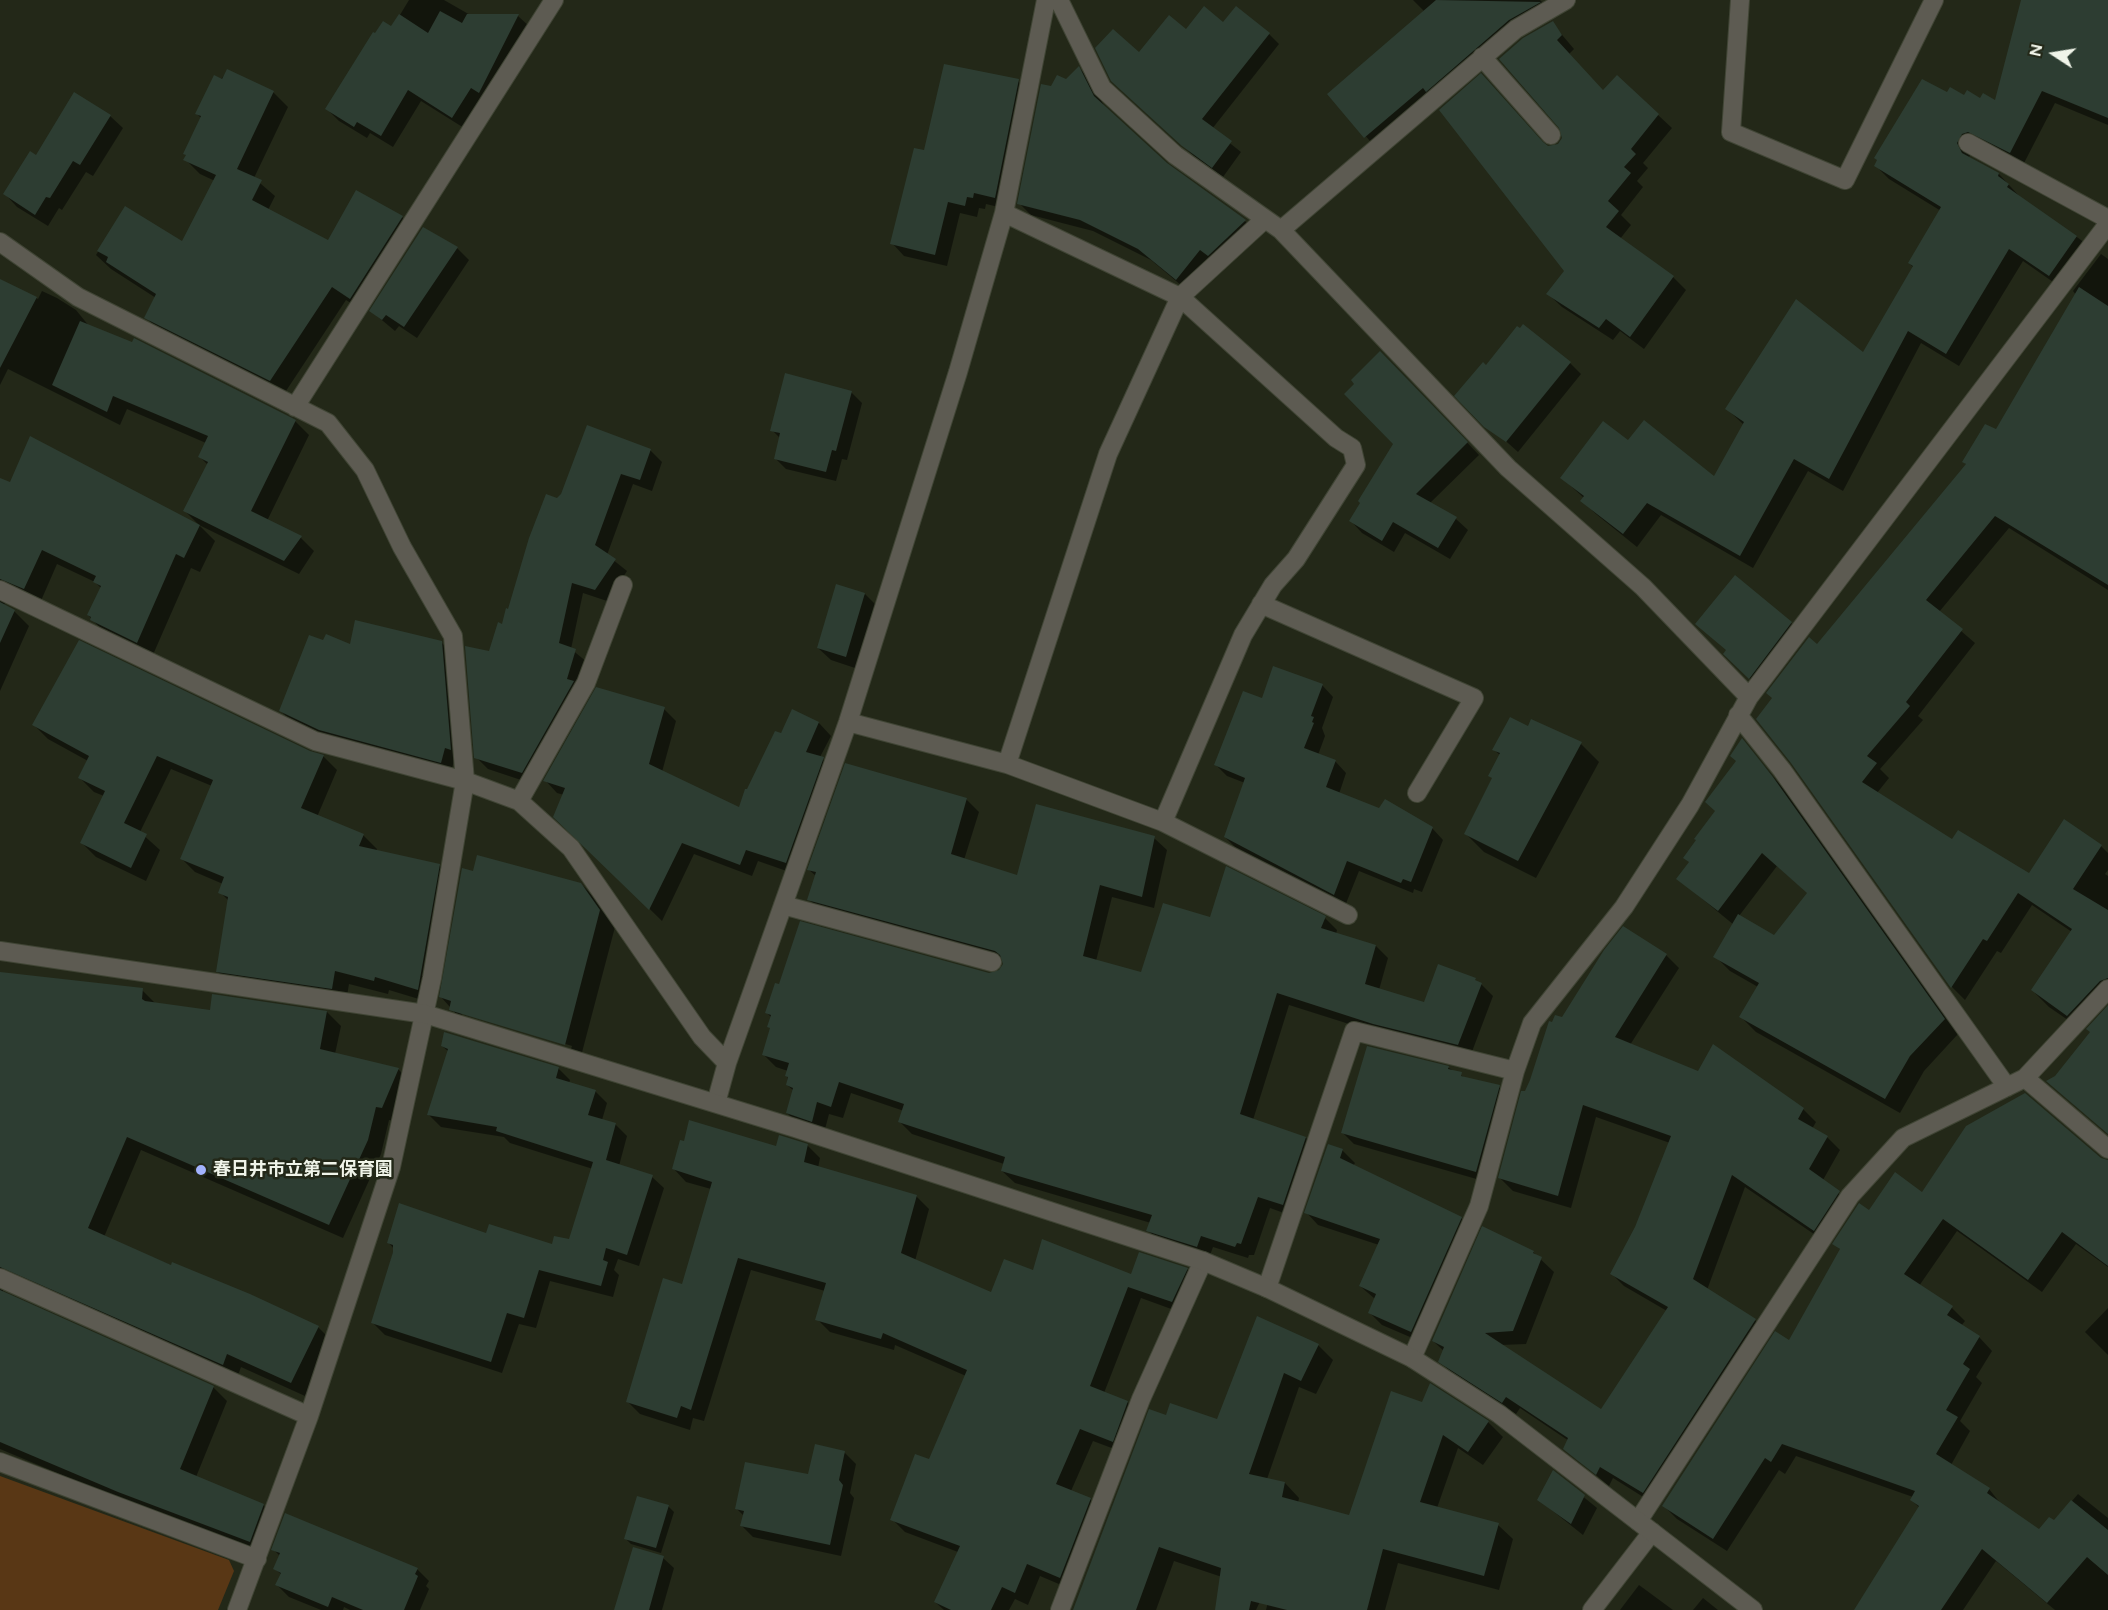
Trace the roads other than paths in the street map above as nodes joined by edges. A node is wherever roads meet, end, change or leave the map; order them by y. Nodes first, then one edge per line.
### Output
1 (554, 0) edge
2 (1046, 0) edge
3 (1059, 0) edge
4 (1566, 0) edge
5 (1740, 0) edge
6 (1934, 0) edge
7 (1482, 57) junction
8 (1551, 135) dead end
9 (1968, 142) dead end
10 (1004, 213) junction
11 (1265, 219) junction
12 (2108, 219) edge
13 (2108, 224) edge
14 (1281, 230) junction
15 (0, 242) edge
16 (1180, 297) junction
17 (295, 406) junction
18 (623, 585) dead end
19 (0, 590) edge
20 (1261, 604) junction
21 (1749, 697) junction
22 (1738, 716) junction
23 (848, 722) junction
24 (1007, 764) junction
25 (465, 781) junction
26 (1417, 793) dead end
27 (519, 801) junction
28 (1163, 822) junction
29 (783, 905) junction
30 (1348, 915) dead end
31 (0, 951) edge
32 (992, 962) dead end
33 (2108, 989) edge
34 (425, 1014) junction
35 (727, 1063) junction
36 (1515, 1071) junction
37 (2025, 1078) junction
38 (2007, 1087) junction
39 (716, 1103) junction
40 (2108, 1149) edge
41 (1203, 1261) junction
42 (0, 1278) edge
43 (1267, 1288) junction
44 (1412, 1358) junction
45 (309, 1416) junction
46 (0, 1462) edge
47 (1645, 1526) junction
48 (257, 1558) junction
49 (237, 1610) edge
50 (1059, 1610) edge
51 (1592, 1610) edge
52 (1753, 1610) edge

1 - 17 street
2 - 10 street
3 - 11 street
4 - 7 street
5 - 6 street
7 - 8 street
7 - 14 street
9 - 12 street
10 - 16 street
10 - 23 street
11 - 14 street
11 - 16 street
13 - 21 street
14 - 21 street
15 - 17 street
16 - 20 street
16 - 24 street
17 - 25 street
18 - 27 street
19 - 25 street
20 - 26 street
20 - 28 street
21 - 22 street
22 - 36 street
22 - 38 street
23 - 24 street
23 - 29 street
24 - 28 street
25 - 27 street
25 - 34 street
27 - 35 street
28 - 30 street
29 - 32 street
29 - 35 street
31 - 34 street
33 - 37 street
34 - 39 street
34 - 45 street
35 - 39 street
36 - 43 street
36 - 44 street
37 - 38 street
37 - 40 street
38 - 47 street
39 - 41 street
41 - 43 street
41 - 50 street
42 - 45 street
43 - 44 street
44 - 47 street
45 - 48 street
46 - 48 street
47 - 51 street
47 - 52 street
48 - 49 street

